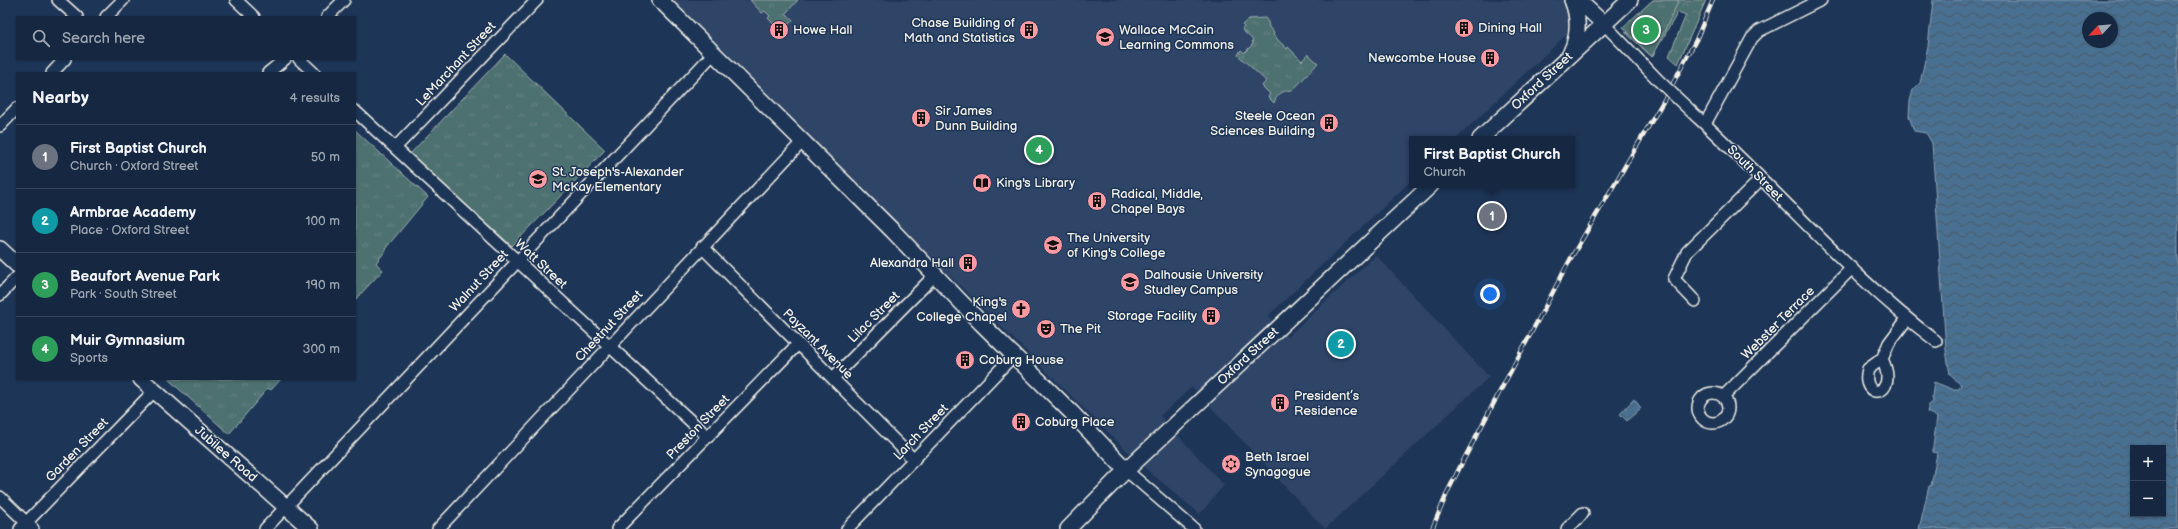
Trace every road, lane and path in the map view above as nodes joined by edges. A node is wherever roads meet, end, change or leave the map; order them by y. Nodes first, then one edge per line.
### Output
1 (58, 0) edge
2 (123, 0) edge
3 (236, 0) edge
4 (344, 0) edge
5 (537, 0) edge
6 (660, 0) edge
7 (1572, 0) edge
8 (1578, 0) edge
9 (1630, 0) edge
10 (1821, 0) edge
11 (76, 16) edge
12 (107, 16) edge
13 (253, 16) edge
14 (328, 16) edge
15 (1604, 24) junction
16 (714, 53) junction
17 (1569, 57) junction
18 (64, 60) edge
19 (284, 60) edge
20 (300, 60) edge
21 (53, 72) edge
22 (269, 72) edge
23 (313, 72) edge
24 (16, 109) edge
25 (356, 112) edge
26 (1705, 124) junction
27 (0, 126) edge
28 (1483, 136) edge
29 (802, 142) junction
30 (395, 148) junction
31 (1761, 179) junction
32 (1428, 188) edge
33 (702, 247) junction
34 (0, 249) edge
35 (517, 262) junction
36 (16, 265) edge
37 (1852, 268) junction
38 (935, 275) junction
39 (16, 278) edge
40 (0, 295) edge
41 (1695, 301) dead end
42 (1907, 319) junction
43 (1936, 341) dead end
44 (798, 344) junction
45 (609, 346) junction
46 (1015, 354) junction
47 (1882, 358) dead end
48 (833, 378) junction
49 (142, 380) edge
50 (154, 391) junction
51 (1723, 397) dead end
52 (708, 438) junction
53 (914, 460) junction
54 (1127, 471) junction
55 (0, 497) edge
56 (286, 506) junction
57 (1583, 513) dead end
58 (27, 527) edge
59 (623, 527) edge
60 (265, 529) edge
61 (311, 529) edge
62 (438, 529) edge
63 (847, 529) edge
64 (1068, 529) edge
65 (1194, 529) edge
66 (1567, 529) edge

1 - 11 street
2 - 12 street
3 - 13 street
4 - 14 street
5 - 30 street, LeMarchant Street
6 - 16 street
7 - 17 street
8 - 15 street, South Street
9 - 15 street, Oxford Street
10 - 26 street
15 - 17 street, Oxford Street
15 - 26 street, South Street, bridge
16 - 29 street
16 - 35 street, Walnut Street
17 - 28 street, Oxford Street
18 - 21 street
19 - 22 street
20 - 23 street
24 - 27 street
25 - 30 street, Watt Street
26 - 31 street, South Street
29 - 33 street, Chestnut Street
29 - 38 street
30 - 35 street, Watt Street
31 - 37 street, South Street
31 - 41 street
32 - 54 street, Oxford Street
33 - 44 street, Payzant Avenue
33 - 45 street, Chestnut Street
34 - 36 street
35 - 45 street, Watt Street
35 - 56 street, Walnut Street
37 - 42 street, South Street
37 - 51 street, Webster Terrace
38 - 46 street
38 - 48 street, Lilac Street
39 - 40 street
42 - 43 street, South Street
42 - 47 street
44 - 48 street, Payzant Avenue
44 - 52 street, Preston Street
45 - 52 street, Watt Street
45 - 62 street, Chestnut Street
46 - 53 street, Larch Street
46 - 54 street
48 - 53 street, Payzant Avenue
49 - 50 street, Jubilee Road
50 - 56 street, Jubilee Road
50 - 58 street, Garden Street
52 - 59 street, Preston Street
53 - 63 street, Larch Street
54 - 64 street, Oxford Street
54 - 65 street
55 - 58 street
56 - 60 street, Walnut Street
56 - 61 street, Jubilee Road
57 - 66 street

